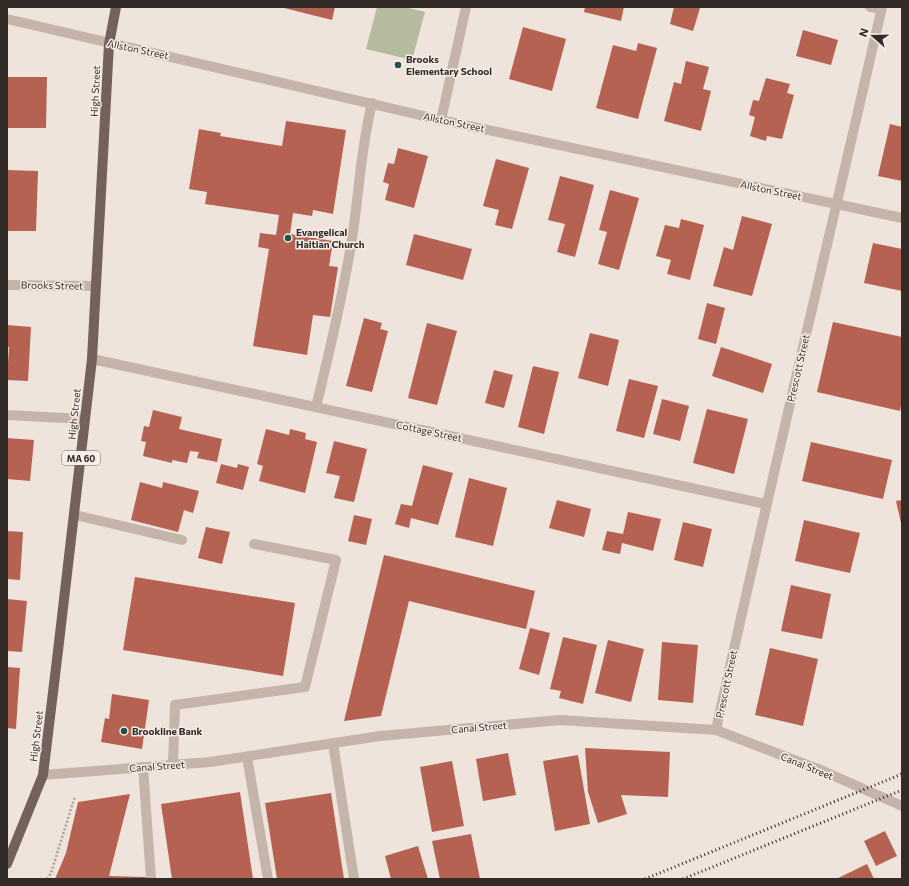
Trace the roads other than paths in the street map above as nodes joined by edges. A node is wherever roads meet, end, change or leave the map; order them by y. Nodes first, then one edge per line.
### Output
1 (116, 7) edge
2 (466, 7) edge
3 (870, 7) edge
4 (881, 8) edge
5 (7, 19) edge
6 (109, 44) junction
7 (372, 103) junction
8 (441, 120) junction
9 (837, 204) junction
10 (902, 218) edge
11 (7, 285) edge
12 (96, 286) junction
13 (92, 359) junction
14 (316, 407) junction
15 (7, 415) edge
16 (84, 419) junction
17 (766, 504) junction
18 (75, 515) junction
19 (182, 540) dead end
20 (254, 544) dead end
21 (716, 730) junction
22 (333, 743) junction
23 (247, 757) junction
24 (173, 765) junction
25 (143, 767) junction
26 (43, 775) junction
27 (902, 806) edge
28 (10, 848) edge
29 (7, 864) edge
30 (151, 879) edge
31 (268, 879) edge
32 (354, 879) edge

1 - 6 main road, High Street / MA 60
2 - 8 street
3 - 4 street
4 - 9 street, Prescott Street
5 - 6 street, Allston Street
6 - 7 street, Allston Street
6 - 12 main road, High Street / MA 60
7 - 8 street, Allston Street
7 - 14 street
8 - 9 street, Allston Street
9 - 10 street, Allston Street
9 - 17 street, Prescott Street
11 - 12 street, Brooks Street
12 - 13 main road, High Street / MA 60
13 - 14 street, Cottage Street
13 - 16 main road, High Street / MA 60
14 - 17 street, Cottage Street
15 - 16 street
16 - 18 main road, High Street / MA 60
17 - 21 street, Prescott Street
18 - 19 street
18 - 26 main road, High Street / MA 60
20 - 24 street
21 - 22 street, Canal Street
21 - 27 street, Canal Street
22 - 23 street, Canal Street
22 - 32 street
23 - 24 street, Canal Street
23 - 31 street
24 - 25 street, Canal Street
25 - 26 street, Canal Street
25 - 30 street
26 - 28 main road, High Street / MA 60
28 - 29 main road, High Street / MA 60

